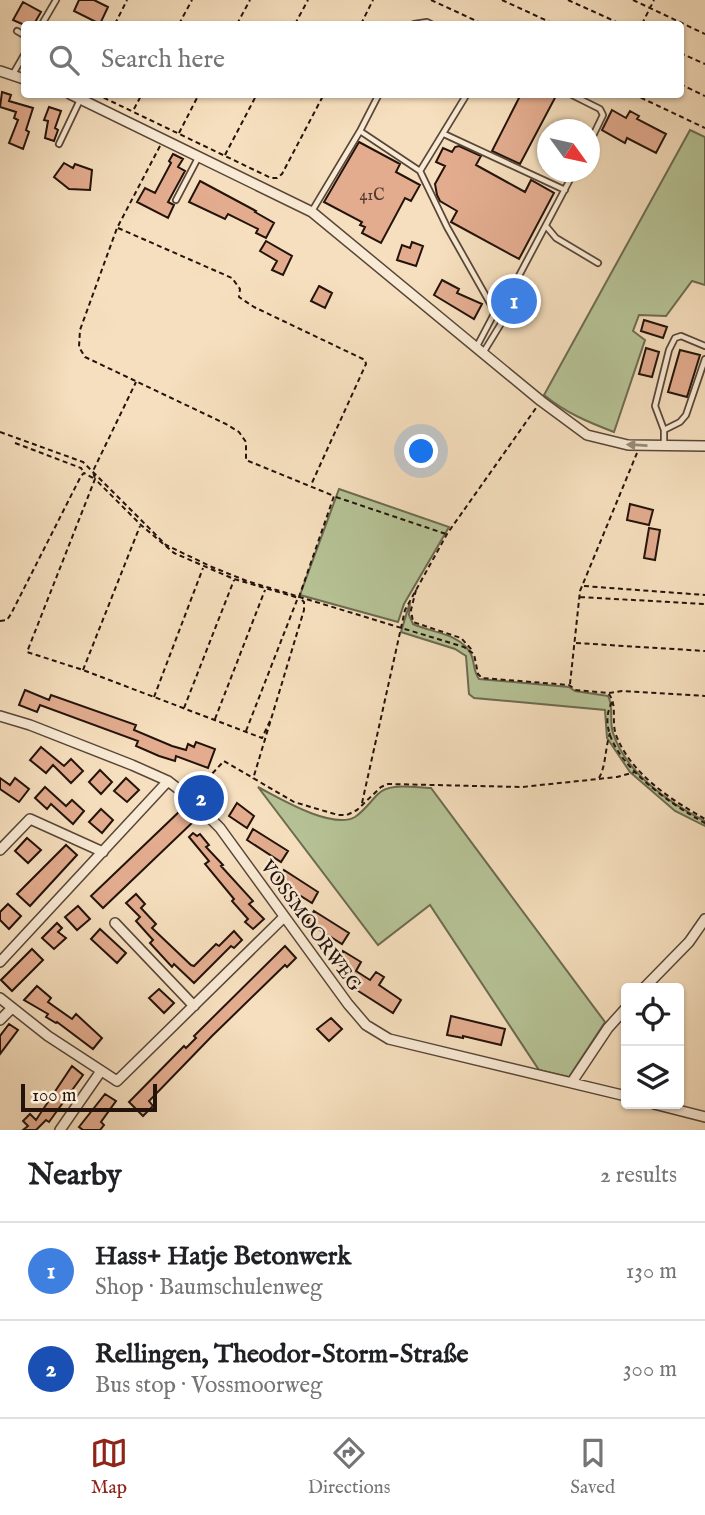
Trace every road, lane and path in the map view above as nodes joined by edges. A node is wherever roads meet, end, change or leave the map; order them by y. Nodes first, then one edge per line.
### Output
1 (56, 0) edge
2 (127, 0) edge
3 (192, 0) edge
4 (250, 0) edge
5 (308, 0) edge
6 (373, 0) edge
7 (430, 0) edge
8 (502, 0) edge
9 (568, 0) edge
10 (633, 0) edge
11 (654, 0) edge
12 (650, 8) junction
13 (44, 21) edge
14 (116, 21) edge
15 (181, 21) edge
16 (239, 21) edge
17 (297, 21) edge
18 (362, 21) edge
19 (476, 21) edge
20 (548, 21) edge
21 (614, 21) edge
22 (644, 21) edge
23 (678, 21) edge
24 (684, 24) edge
25 (17, 31) dead end
26 (21, 33) edge
27 (705, 34) edge
28 (684, 54) edge
29 (21, 60) edge
30 (705, 64) edge
31 (0, 71) edge
32 (12, 75) junction
33 (21, 78) edge
34 (684, 86) edge
35 (705, 96) edge
36 (75, 98) edge
37 (77, 98) edge
38 (105, 98) edge
39 (140, 98) edge
40 (197, 98) edge
41 (255, 98) edge
42 (322, 98) edge
43 (377, 98) edge
44 (465, 98) edge
45 (579, 98) edge
46 (642, 98) edge
47 (133, 111) junction
48 (600, 121) edge
49 (705, 128) edge
50 (360, 131) junction
51 (179, 133) junction
52 (444, 134) junction
53 (163, 140) junction
54 (60, 144) dead end
55 (225, 155) junction
56 (198, 157) junction
57 (420, 171) junction
58 (569, 182) edge
59 (565, 190) junction
60 (176, 200) dead end
61 (312, 212) junction
62 (547, 226) junction
63 (117, 228) junction
64 (597, 263) dead end
65 (705, 346) edge
66 (479, 351) junction
67 (705, 359) edge
68 (136, 381) junction
69 (541, 401) junction
70 (664, 430) junction
71 (0, 432) edge
72 (15, 443) dead end
73 (640, 446) junction
74 (664, 446) junction
75 (705, 446) edge
76 (93, 471) junction
77 (84, 473) junction
78 (95, 480) junction
79 (311, 485) junction
80 (334, 496) junction
81 (141, 525) junction
82 (447, 534) junction
83 (204, 567) junction
84 (234, 579) junction
85 (418, 584) junction
86 (582, 586) junction
87 (266, 589) junction
88 (705, 595) edge
89 (579, 597) junction
90 (298, 598) junction
91 (705, 604) edge
92 (0, 621) edge
93 (400, 627) junction
94 (575, 643) junction
95 (705, 651) edge
96 (474, 654) junction
97 (83, 670) junction
98 (569, 685) junction
99 (608, 693) junction
100 (705, 696) edge
101 (154, 697) junction
102 (613, 701) junction
103 (184, 708) junction
104 (274, 713) junction
105 (0, 716) edge
106 (215, 720) junction
107 (246, 731) junction
108 (610, 732) junction
109 (635, 772) junction
110 (253, 779) junction
111 (598, 779) junction
112 (168, 781) junction
113 (190, 798) junction
114 (362, 805) junction
115 (705, 821) edge
116 (0, 850) edge
117 (103, 852) junction
118 (284, 916) junction
119 (705, 919) edge
120 (116, 923) dead end
121 (0, 962) edge
122 (650, 983) edge
123 (0, 998) edge
124 (194, 1006) junction
125 (12, 1009) junction
126 (621, 1014) edge
127 (0, 1020) edge
128 (102, 1071) junction
129 (572, 1082) junction
130 (621, 1095) edge
131 (674, 1109) edge
132 (705, 1117) edge
133 (60, 1130) edge

1 - 13 lane
2 - 14 path
3 - 15 path
4 - 16 path
5 - 17 path
6 - 18 path
7 - 19 path
8 - 20 path
9 - 21 path
10 - 12 path
11 - 12 path
12 - 22 path
12 - 23 path
24 - 27 path
25 - 26 lane
28 - 30 path
29 - 32 lane
31 - 32 street
32 - 33 street
34 - 35 path
36 - 54 lane
37 - 53 street
38 - 47 path
39 - 47 path
40 - 51 path
41 - 55 path
42 - 55 path
43 - 50 lane
44 - 52 lane
45 - 48 lane
46 - 49 path
47 - 51 path
50 - 57 lane
50 - 61 lane
51 - 55 path
52 - 57 lane
52 - 59 lane
53 - 56 street
53 - 63 path
56 - 60 lane
56 - 61 street
57 - 66 lane
58 - 59 lane
59 - 62 lane
61 - 66 street
62 - 64 lane
62 - 66 lane
63 - 68 path
63 - 79 path
65 - 70 lane
66 - 69 street
67 - 70 lane
68 - 76 path
68 - 79 path
73 -> 69 street
69 - 82 path
70 - 74 lane
71 - 76 path
72 - 77 path
73 - 74 street
73 - 86 path
74 - 75 street
76 - 78 path
76 - 90 path
77 - 78 path
77 - 92 path
78 - 81 path
78 - 97 path
79 - 80 path
80 - 82 path
80 - 90 path
81 - 83 path
81 - 97 path
82 - 85 path
83 - 84 path
83 - 101 path
84 - 87 path
84 - 103 path
85 - 93 path
85 - 96 path
86 - 88 path
86 - 89 path
87 - 90 path
87 - 106 path
89 - 91 path
89 - 94 path
90 - 93 path
90 - 104 path
90 - 107 path
93 - 96 path
93 - 114 path
94 - 95 path
94 - 98 path
96 - 98 path
97 - 101 path
98 - 99 path
99 - 100 path
99 - 102 path
101 - 103 path
102 - 108 path
102 - 115 path
103 - 106 path
104 - 107 path
104 - 110 path
105 - 112 street, VOSSMOORWEG
106 - 107 path
108 - 109 path
108 - 111 path
109 - 111 path
109 - 115 path
110 - 113 path
110 - 114 path
111 - 114 path
112 - 113 street, VOSSMOORWEG
112 - 117 street
113 - 118 street, VOSSMOORWEG
116 - 117 street
117 - 121 street
118 - 124 street
118 - 129 street, VOSSMOORWEG
119 - 122 street
120 - 124 street
123 - 125 street
124 - 128 street
125 - 127 street
125 - 128 street
126 - 129 street
128 - 133 street
129 - 130 street, VOSSMOORWEG
131 - 132 street

